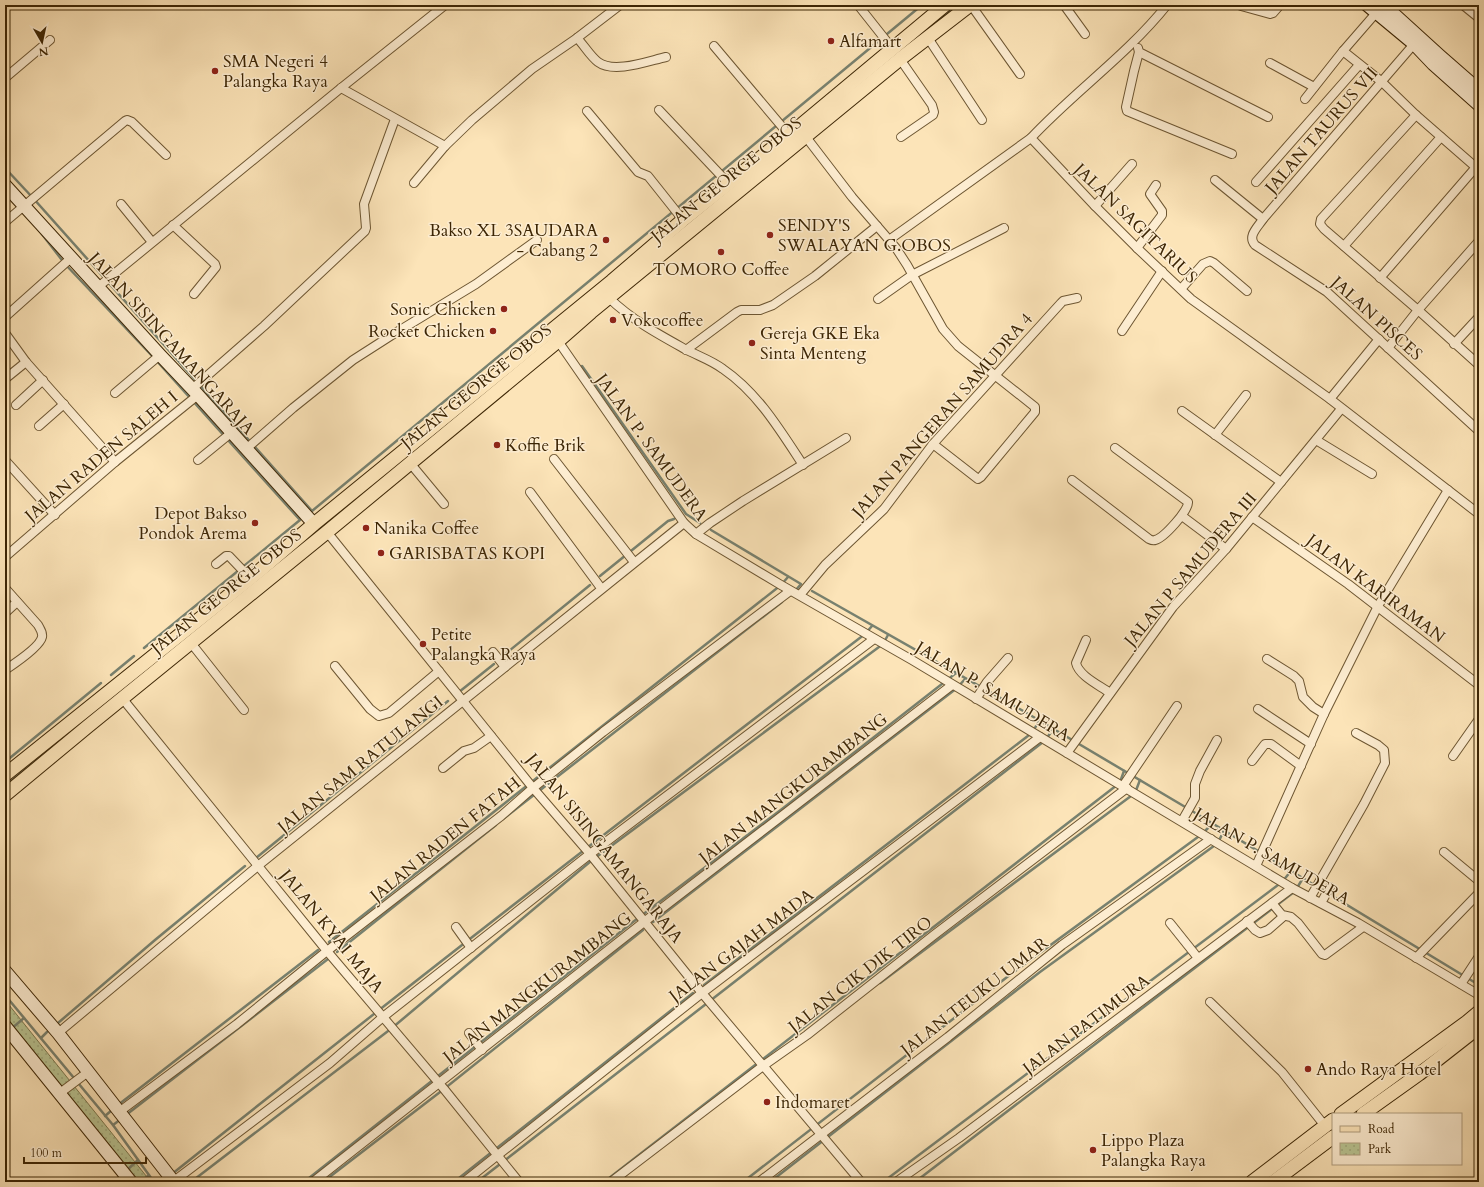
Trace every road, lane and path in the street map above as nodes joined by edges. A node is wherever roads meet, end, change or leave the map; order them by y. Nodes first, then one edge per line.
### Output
1 (445, 5) edge
2 (620, 5) edge
3 (858, 5) edge
4 (945, 5) edge
5 (970, 5) edge
6 (1064, 5) edge
7 (1167, 5) edge
8 (1280, 5) edge
9 (1463, 5) edge
10 (1241, 6) edge
11 (1376, 8) edge
12 (1479, 18) edge
13 (1085, 34) dead end
14 (906, 36) junction
15 (578, 38) junction
16 (928, 38) junction
17 (50, 40) dead end
18 (1136, 40) junction
19 (1414, 44) junction
20 (714, 46) dead end
21 (916, 47) junction
22 (892, 48) junction
23 (1343, 51) junction
24 (1139, 52) junction
25 (666, 57) dead end
26 (900, 59) junction
27 (1436, 60) junction
28 (1270, 63) dead end
29 (1359, 65) junction
30 (1020, 74) dead end
31 (5, 78) edge
32 (1382, 82) junction
33 (1314, 87) junction
34 (340, 88) junction
35 (1479, 90) edge
36 (1305, 100) dead end
37 (1479, 105) edge
38 (588, 110) dead end
39 (659, 110) dead end
40 (1416, 115) junction
41 (1268, 117) dead end
42 (395, 119) junction
43 (982, 120) dead end
44 (789, 134) junction
45 (806, 137) junction
46 (901, 137) dead end
47 (1441, 137) junction
48 (1031, 138) junction
49 (445, 146) junction
50 (1232, 154) dead end
51 (166, 155) dead end
52 (1132, 164) dead end
53 (1478, 168) edge
54 (1215, 180) dead end
55 (1256, 182) dead end
56 (414, 183) dead end
57 (728, 183) junction
58 (5, 185) edge
59 (1156, 185) dead end
60 (121, 204) dead end
61 (24, 205) junction
62 (1095, 206) junction
63 (1263, 219) junction
64 (683, 220) junction
65 (5, 222) edge
66 (173, 225) junction
67 (877, 226) junction
68 (1004, 228) dead end
69 (1252, 236) joint
70 (536, 240) dead end
71 (889, 240) junction
72 (1479, 241) edge
73 (152, 242) junction
74 (1344, 246) junction
75 (1137, 248) junction
76 (71, 258) junction
77 (1162, 272) junction
78 (912, 275) junction
79 (1380, 278) junction
80 (98, 287) junction
81 (1181, 289) junction
82 (1247, 291) dead end
83 (194, 294) dead end
84 (609, 298) junction
85 (1078, 298) dead end
86 (878, 299) dead end
87 (1418, 310) junction
88 (5, 317) edge
89 (1479, 317) edge
90 (1122, 331) dead end
91 (5, 333) edge
92 (1379, 339) junction
93 (558, 341) junction
94 (1454, 344) junction
95 (1388, 348) junction
96 (686, 350) junction
97 (160, 355) junction
98 (26, 362) junction
99 (1479, 366) edge
100 (995, 375) junction
101 (5, 379) edge
102 (43, 380) junction
103 (195, 392) junction
104 (115, 393) dead end
105 (1246, 395) dead end
106 (1330, 399) junction
107 (64, 404) junction
108 (16, 405) dead end
109 (1341, 409) junction
110 (1182, 411) dead end
111 (452, 419) junction
112 (39, 426) dead end
113 (1479, 431) edge
114 (231, 433) junction
115 (1215, 435) junction
116 (846, 438) dead end
117 (1316, 440) junction
118 (933, 444) junction
119 (1115, 448) dead end
120 (246, 449) junction
121 (554, 459) dead end
122 (5, 460) edge
123 (198, 460) dead end
124 (115, 462) junction
125 (410, 463) junction
126 (803, 465) junction
127 (1372, 474) dead end
128 (1072, 480) dead end
129 (1281, 482) junction
130 (1448, 490) junction
131 (530, 492) dead end
132 (444, 504) dead end
133 (1479, 514) edge
134 (54, 515) junction
135 (1182, 516) junction
136 (1252, 518) junction
137 (684, 523) junction
138 (314, 524) junction
139 (327, 532) junction
140 (696, 534) junction
141 (1226, 549) junction
142 (5, 557) edge
143 (634, 562) junction
144 (216, 564) dead end
145 (258, 577) junction
146 (5, 588) edge
147 (601, 588) junction
148 (790, 590) junction
149 (800, 595) junction
150 (17, 602) junction
151 (1378, 606) junction
152 (5, 613) edge
153 (874, 639) junction
154 (1086, 640) dead end
155 (191, 643) junction
156 (493, 652) dead end
157 (1008, 658) dead end
158 (1267, 659) dead end
159 (335, 666) dead end
160 (505, 667) junction
161 (5, 670) edge
162 (439, 671) junction
163 (952, 685) junction
164 (1479, 685) edge
165 (1110, 693) junction
166 (122, 698) junction
167 (976, 699) junction
168 (462, 700) junction
169 (1177, 706) dead end
170 (1258, 709) dead end
171 (244, 710) dead end
172 (1324, 714) junction
173 (1479, 719) edge
174 (1356, 733) dead end
175 (491, 736) junction
176 (1040, 737) junction
177 (1217, 740) dead end
178 (1311, 744) junction
179 (1067, 753) junction
180 (1453, 756) dead end
181 (1252, 760) dead end
182 (1301, 766) junction
183 (443, 768) dead end
184 (5, 775) edge
185 (1125, 787) junction
186 (533, 788) junction
187 (5, 795) edge
188 (1182, 821) junction
189 (1211, 839) junction
190 (1444, 852) dead end
191 (590, 854) junction
192 (259, 865) junction
193 (1256, 866) junction
194 (1479, 881) edge
195 (1330, 887) dead end
196 (1292, 888) junction
197 (1479, 892) edge
198 (1310, 898) junction
199 (1272, 903) junction
200 (1321, 903) junction
201 (1284, 916) junction
202 (1247, 921) junction
203 (644, 922) junction
204 (1170, 923) dead end
205 (456, 927) dead end
206 (1363, 927) junction
207 (471, 948) junction
208 (327, 951) junction
209 (1198, 958) junction
210 (1416, 958) junction
211 (1478, 958) edge
212 (5, 971) edge
213 (1461, 984) junction
214 (702, 993) junction
215 (1479, 995) edge
216 (1210, 1002) dead end
217 (1479, 1012) edge
218 (383, 1017) junction
219 (5, 1026) edge
220 (1479, 1027) edge
221 (58, 1033) junction
222 (469, 1033) dead end
223 (482, 1050) junction
224 (763, 1066) junction
225 (88, 1072) junction
226 (439, 1084) junction
227 (63, 1090) junction
228 (119, 1112) junction
229 (1342, 1113) edge
230 (1364, 1113) edge
231 (1329, 1123) edge
232 (821, 1134) junction
233 (1332, 1138) edge
234 (498, 1154) junction
235 (131, 1182) edge
236 (174, 1182) edge
237 (313, 1182) edge
238 (464, 1182) edge
239 (519, 1182) edge
240 (611, 1182) edge
241 (758, 1182) edge
242 (861, 1182) edge
243 (896, 1182) edge
244 (1252, 1182) edge
245 (1273, 1182) edge

1 - 34 street
2 - 15 street
3 - 22 street
4 - 14 main road, JALAN GEORGE OBOS
5 - 16 main road, JALAN GEORGE OBOS
5 - 30 street
6 - 13 street
7 - 18 street
8 - 10 street
9 - 12 street
11 - 19 street
11 - 23 street
11 - 27 street
14 - 21 main road
14 - 22 main road, JALAN GEORGE OBOS
15 - 25 street
15 - 49 street
16 - 21 main road, JALAN GEORGE OBOS
16 - 43 street
17 - 31 street
18 - 24 street
18 - 48 street
19 - 27 street
19 - 32 street, JALAN TAURUS VII
20 - 44 street
21 - 26 main road, JALAN GEORGE OBOS
22 - 44 main road, JALAN GEORGE OBOS
23 - 29 street
23 - 33 street
24 - 41 street
24 - 50 street
26 - 45 main road, JALAN GEORGE OBOS
26 - 46 street
27 - 35 street
27 - 37 street
28 - 33 street
29 - 32 street
29 - 55 street
32 - 40 street
32 - 63 street, JALAN TAURUS VII
33 - 36 street
34 - 42 street
34 - 66 street
38 - 64 street
39 - 57 street
40 - 47 street
40 - 74 street
42 - 49 street
42 - 103 street, JALAN RADEN SALEH I
44 - 57 main road, JALAN GEORGE OBOS
45 - 67 street
45 - 84 main road, JALAN GEORGE OBOS
47 - 53 street
47 - 74 street
48 - 62 street, JALAN SAGITARIUS
48 - 71 street
49 - 56 street
51 - 61 street
52 - 62 street
53 - 79 street
54 - 63 street
57 - 64 main road, JALAN GEORGE OBOS
58 - 61 street, JALAN SISINGAMANGARAJA
59 - 75 street
60 - 73 street
61 - 65 street
61 - 76 street, JALAN SISINGAMANGARAJA
62 - 75 street, JALAN SAGITARIUS
63 - 69 street, JALAN TAURUS VII
64 - 111 main road, JALAN GEORGE OBOS
66 - 73 street
66 - 83 street
67 - 71 street
67 - 96 street
68 - 78 street
69 - 92 street, JALAN PISCES
70 - 120 street
71 - 78 street
72 - 87 street
73 - 80 street
74 - 79 street
75 - 77 street, JALAN SAGITARIUS
76 - 80 street, JALAN SISINGAMANGARAJA
76 - 88 street
77 - 81 street, JALAN SAGITARIUS
77 - 90 street
78 - 86 street
78 - 100 street
79 - 87 street
80 - 97 street, JALAN SISINGAMANGARAJA
81 - 82 street
81 - 106 street, JALAN SAGITARIUS
84 - 93 main road, JALAN GEORGE OBOS
84 - 96 street
85 - 100 street, JALAN PANGERAN SAMUDRA 4
87 - 94 street
87 - 95 street
89 - 94 street
91 - 98 street
92 - 95 street, JALAN PISCES
92 - 106 street
93 - 111 main road, JALAN GEORGE OBOS
93 - 137 street, JALAN P. SAMUDERA
94 - 99 street
95 - 113 street, JALAN PISCES
96 - 126 street
97 - 103 street, JALAN SISINGAMANGARAJA
97 - 104 street
98 - 101 street
98 - 102 street
100 - 118 street, JALAN PANGERAN SAMUDRA 4
100 - 118 street
102 - 107 street
102 - 108 street
103 - 114 street, JALAN SISINGAMANGARAJA
103 - 124 street, JALAN RADEN SALEH I
105 - 115 street
106 - 109 street, JALAN SAGITARIUS
107 - 112 street
107 - 124 street
109 - 117 street, JALAN P SAMUDERA III
109 - 130 street, JALAN SAGITARIUS
110 - 115 street
111 - 125 main road, JALAN GEORGE OBOS
111 - 138 main road, JALAN GEORGE OBOS
114 - 120 street, JALAN SISINGAMANGARAJA
114 - 123 street
115 - 129 street
116 - 126 street
117 - 127 street
117 - 129 street, JALAN P SAMUDERA III
118 - 149 street, JALAN PANGERAN SAMUDRA 4
119 - 135 street
120 - 138 street, JALAN SISINGAMANGARAJA
121 - 143 street
122 - 134 street
124 - 134 street, JALAN RADEN SALEH I
125 - 132 street
125 - 139 main road, JALAN GEORGE OBOS
126 - 140 street
128 - 135 street
129 - 136 street, JALAN P SAMUDERA III
130 - 133 street, JALAN SAGITARIUS
130 - 151 street
131 - 147 street
134 - 142 street, JALAN RADEN SALEH I
135 - 141 street
136 - 141 street, JALAN P SAMUDERA III
136 - 151 street, JALAN KARIRAMAN
137 - 140 street, JALAN P. SAMUDERA
137 - 143 street, JALAN SAM RATULANGI
138 - 145 main road, JALAN GEORGE OBOS
139 - 145 main road, JALAN GEORGE OBOS
139 - 162 street, JALAN SISINGAMANGARAJA
140 - 148 street, JALAN P. SAMUDERA
141 - 165 street, JALAN P SAMUDERA III
143 - 147 street, JALAN SAM RATULANGI
144 - 145 street
145 - 155 main road, JALAN GEORGE OBOS
145 - 184 main road, JALAN GEORGE OBOS
146 - 150 street
147 - 160 street, JALAN SAM RATULANGI
148 - 149 street, JALAN P. SAMUDERA
148 - 186 street, JALAN RADEN FATAH
149 - 153 street, JALAN P. SAMUDERA
150 - 152 street
150 - 161 street
151 - 164 street, JALAN KARIRAMAN
151 - 172 street
153 - 163 street, JALAN P. SAMUDERA
153 - 191 street
154 - 165 street
155 - 166 main road, JALAN GEORGE OBOS
155 - 171 street
156 - 160 street
157 - 167 street
158 - 172 street
159 - 162 street
160 - 168 street, JALAN SAM RATULANGI
162 - 168 street, JALAN SISINGAMANGARAJA
163 - 167 street, JALAN P. SAMUDERA
163 - 203 street, JALAN MANGKURAMBANG
165 - 179 street, JALAN P SAMUDERA III
166 - 187 main road, JALAN GEORGE OBOS
166 - 192 street, JALAN KYAI MAJA
167 - 176 street, JALAN P. SAMUDERA
168 - 175 street, JALAN SISINGAMANGARAJA
168 - 192 street, JALAN SAM RATULANGI
169 - 185 street, JALAN CIK DIK TIRO
170 - 178 street
172 - 178 street
173 - 180 street
174 - 198 street
175 - 183 street
175 - 186 street, JALAN SISINGAMANGARAJA
176 - 179 street, JALAN P. SAMUDERA
176 - 214 street, JALAN GAJAH MADA
177 - 188 street
178 - 182 street
179 - 185 street, JALAN P. SAMUDERA
181 - 182 street
182 - 193 street
185 - 188 street, JALAN P. SAMUDERA
185 - 224 street, JALAN CIK DIK TIRO
186 - 191 street, JALAN SISINGAMANGARAJA
186 - 208 street, JALAN RADEN FATAH
188 - 189 street, JALAN P. SAMUDERA
189 - 193 street, JALAN P. SAMUDERA
189 - 232 street, JALAN TEUKU UMAR
190 - 194 street
191 - 203 street, JALAN SISINGAMANGARAJA
191 - 207 street
192 - 208 street, JALAN KYAI MAJA
192 - 221 street, JALAN SAM RATULANGI
193 - 196 street, JALAN P. SAMUDERA
195 - 200 street
196 - 198 street, JALAN P. SAMUDERA
196 - 199 street, JALAN PATIMURA
197 - 210 street
198 - 200 street, JALAN P. SAMUDERA
199 - 201 street
199 - 202 street, JALAN PATIMURA
200 - 206 street, JALAN P. SAMUDERA
201 - 202 street
201 - 206 street
202 - 209 street, JALAN PATIMURA
203 - 214 street, JALAN SISINGAMANGARAJA
203 - 223 street, JALAN MANGKURAMBANG
204 - 209 street
205 - 207 street
206 - 210 street, JALAN P. SAMUDERA
207 - 218 street
208 - 218 street, JALAN KYAI MAJA
208 - 228 street, JALAN RADEN FATAH
209 - 243 street, JALAN PATIMURA
210 - 213 street, JALAN P. SAMUDERA
211 - 213 street
212 - 221 street
213 - 215 street, JALAN P. SAMUDERA
214 - 224 street, JALAN SISINGAMANGARAJA
214 - 234 street, JALAN GAJAH MADA
216 - 231 street
217 - 229 main road
218 - 226 street, JALAN KYAI MAJA
218 - 236 street
219 - 227 street
220 - 230 main road
221 - 225 street
222 - 223 street
223 - 226 street, JALAN MANGKURAMBANG
224 - 232 street, JALAN SISINGAMANGARAJA
224 - 240 street, JALAN CIK DIK TIRO
225 - 227 street
225 - 228 street
226 - 234 street, JALAN KYAI MAJA
226 - 237 street, JALAN MANGKURAMBANG
227 - 235 street
228 - 236 street
231 - 244 main road
232 - 241 street, JALAN TEUKU UMAR
232 - 242 street, JALAN SISINGAMANGARAJA
233 - 245 main road
234 - 238 street, JALAN GAJAH MADA
234 - 239 street, JALAN KYAI MAJA

